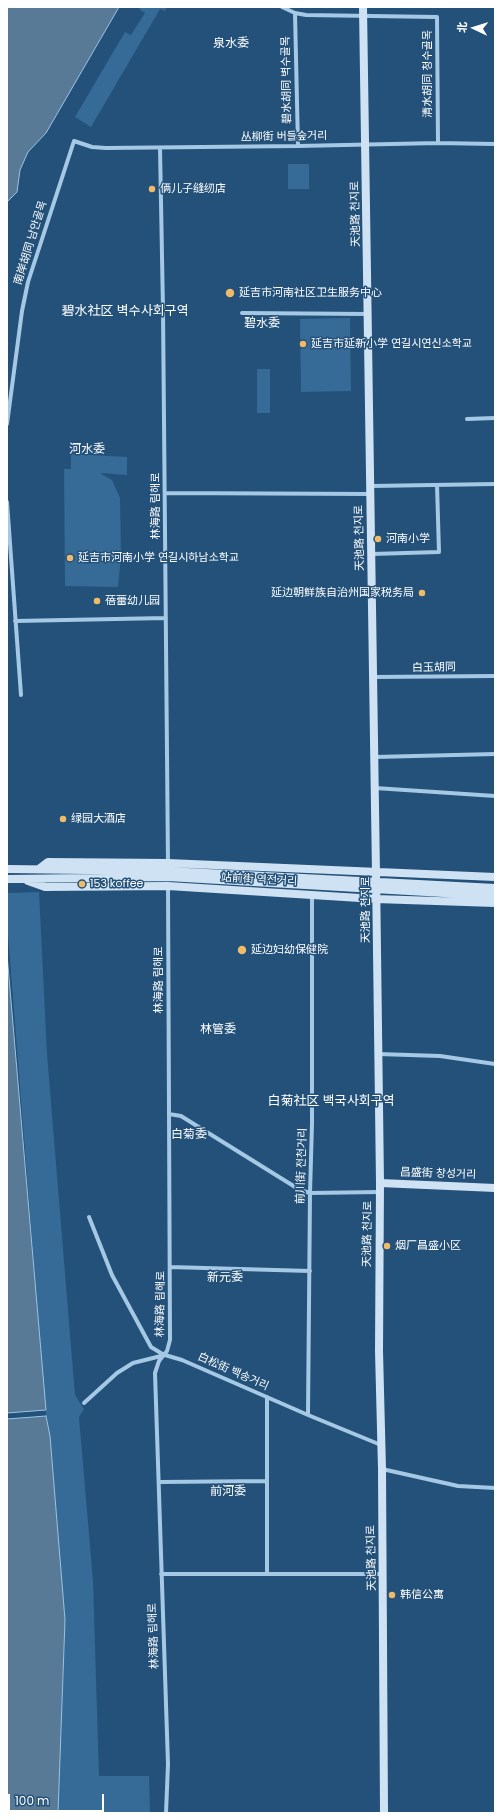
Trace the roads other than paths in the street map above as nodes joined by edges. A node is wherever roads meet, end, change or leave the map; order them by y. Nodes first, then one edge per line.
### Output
1 (282, 7) edge
2 (363, 7) edge
3 (295, 13) junction
4 (363, 16) junction
5 (74, 140) joint
6 (438, 143) junction
7 (366, 144) junction
8 (495, 144) edge
9 (298, 146) junction
10 (160, 148) junction
11 (242, 313) dead end
12 (368, 314) junction
13 (495, 418) edge
14 (467, 419) dead end
15 (7, 424) edge
16 (495, 484) edge
17 (437, 485) junction
18 (371, 490) junction
19 (165, 493) junction
20 (7, 502) edge
21 (372, 554) junction
22 (166, 618) junction
23 (15, 621) junction
24 (495, 676) edge
25 (374, 677) junction
26 (21, 695) dead end
27 (495, 754) edge
28 (375, 757) junction
29 (375, 788) junction
30 (495, 796) edge
31 (7, 869) edge
32 (168, 871) junction
33 (495, 877) edge
34 (7, 879) edge
35 (20, 879) junction
36 (376, 881) junction
37 (168, 886) junction
38 (495, 888) edge
39 (312, 894) junction
40 (495, 896) edge
41 (376, 899) junction
42 (495, 903) edge
43 (378, 1054) junction
44 (495, 1064) edge
45 (169, 1114) junction
46 (380, 1183) junction
47 (495, 1188) edge
48 (380, 1192) junction
49 (310, 1193) junction
50 (89, 1217) dead end
51 (170, 1267) junction
52 (310, 1271) junction
53 (165, 1355) junction
54 (267, 1397) junction
55 (84, 1403) dead end
56 (308, 1415) junction
57 (381, 1444) junction
58 (382, 1469) junction
59 (267, 1481) junction
60 (160, 1482) junction
61 (495, 1488) edge
62 (161, 1574) junction
63 (267, 1574) junction
64 (383, 1574) junction
65 (166, 1813) edge
66 (384, 1813) edge

1 - 3 street, 清水胡同 청수골목
2 - 4 street, 天池路 천지로
3 - 4 street, 清水胡同 청수골목
3 - 9 street, 碧水胡同 벽수골목
4 - 6 street, 清水胡同 청수골목
4 - 7 street, 天池路 천지로
5 - 10 street, 丛柳街 버들숲거리
5 - 15 street, 南岸胡同 남안골목
6 - 7 street, 丛柳街 버들숲거리
6 - 8 street, 丛柳街 버들숲거리
7 - 9 street, 丛柳街 버들숲거리
7 - 12 street, 天池路 천지로
9 - 10 street, 丛柳街 버들숲거리
10 - 19 street, 林海路 림해로
11 - 12 street
12 - 18 street, 天池路 천지로
13 - 14 street
16 - 17 street
17 - 18 street
17 - 21 street
18 - 19 street
18 - 21 street, 天池路 천지로
19 - 22 street, 林海路 림해로
20 - 23 street
21 - 25 street, 天池路 천지로
22 - 23 street
22 - 32 street, 林海路 림해로
23 - 26 street
24 - 25 street, 白玉胡同
25 - 28 street, 天池路 천지로
27 - 28 street
28 - 29 street, 天池路 천지로
29 - 30 street
29 - 36 street, 天池路 천지로
31 - 32 street, 站前街 역전거리
32 - 35 street, 站前街 역전거리
32 - 36 street, 站前街 역전거리
32 - 37 street, 林海路 림해로
33 - 36 street, 站前街 역전거리
34 - 35 street
35 - 37 street, 站前街 역전거리
36 - 38 street, 站前街 역전거리
36 - 40 street, 站前街 역전거리
36 - 41 street, 天池路 천지로
37 - 39 street, 站前街 역전거리
37 - 45 street, 林海路 림해로
39 - 41 street, 站前街 역전거리
39 - 49 street, 前川街 전천거리
41 - 42 street, 站前街 역전거리
41 - 43 street, 天池路 천지로
43 - 44 street
43 - 46 street, 天池路 천지로
45 - 49 street
45 - 51 street, 林海路 림해로
46 - 47 street, 昌盛街 창성거리
46 - 48 street, 天池路 천지로
48 - 49 street
48 - 57 street, 天池路 천지로
49 - 52 street, 前川街 전천거리
50 - 53 street
51 - 52 street
51 - 53 street, 林海路 림해로
52 - 56 street, 前川街 전천거리
53 - 54 street, 白松街 백송거리
53 - 55 street
53 - 60 street, 林海路 림해로
54 - 56 street, 白松街 백송거리
54 - 59 street
56 - 57 street, 白松街 백송거리
57 - 58 street, 天池路 천지로
58 - 61 street
58 - 64 street, 天池路 천지로
59 - 60 street
59 - 63 street
60 - 62 street, 林海路 림해로
62 - 63 street
62 - 65 street, 林海路 림해로
63 - 64 street
64 - 66 street, 天池路 천지로

